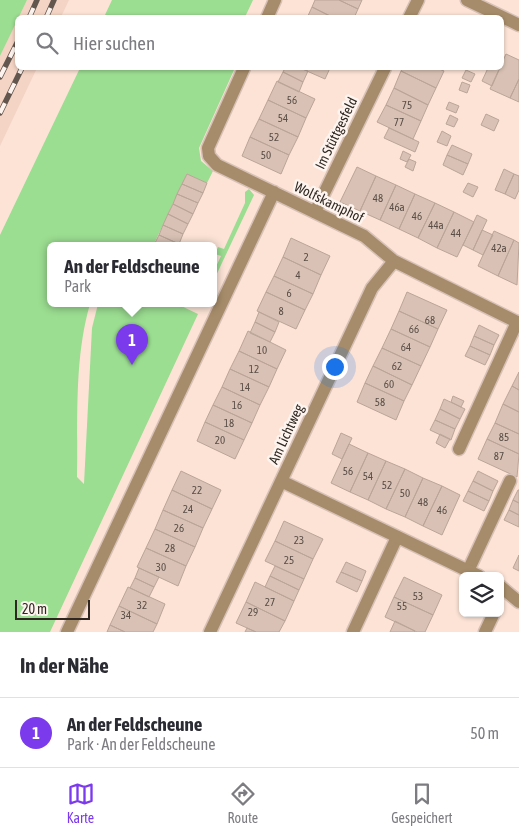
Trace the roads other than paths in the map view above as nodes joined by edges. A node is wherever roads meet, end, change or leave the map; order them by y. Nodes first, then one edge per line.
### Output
1 (275, 0) edge
2 (418, 0) edge
3 (467, 0) edge
4 (268, 15) edge
5 (410, 15) edge
6 (500, 15) edge
7 (504, 17) edge
8 (519, 24) edge
9 (243, 70) edge
10 (384, 70) edge
11 (274, 192) junction
12 (315, 212) junction
13 (394, 261) junction
14 (518, 322) edge
15 (458, 449) dead end
16 (281, 480) junction
17 (510, 481) dead end
18 (397, 537) junction
19 (472, 572) edge
20 (474, 572) edge
21 (504, 592) edge
22 (519, 602) edge
23 (492, 617) edge
24 (67, 632) edge
25 (210, 632) edge
26 (353, 632) edge
27 (485, 632) edge

1 - 4 street
2 - 5 street
3 - 6 street
7 - 8 street
9 - 11 street, Wolfskamphof
10 - 12 street, Im Stüttgesfeld
11 - 12 street, Wolfskamphof
11 - 24 street
12 - 13 street, Wolfskamphof
13 - 14 street, Wolfskamphof
13 - 16 street, Am Lichtweg
14 - 15 street
16 - 18 street, Am Lichtweg
16 - 25 street
17 - 20 street
18 - 19 street, Am Lichtweg
18 - 26 street
21 - 22 street
23 - 27 street

